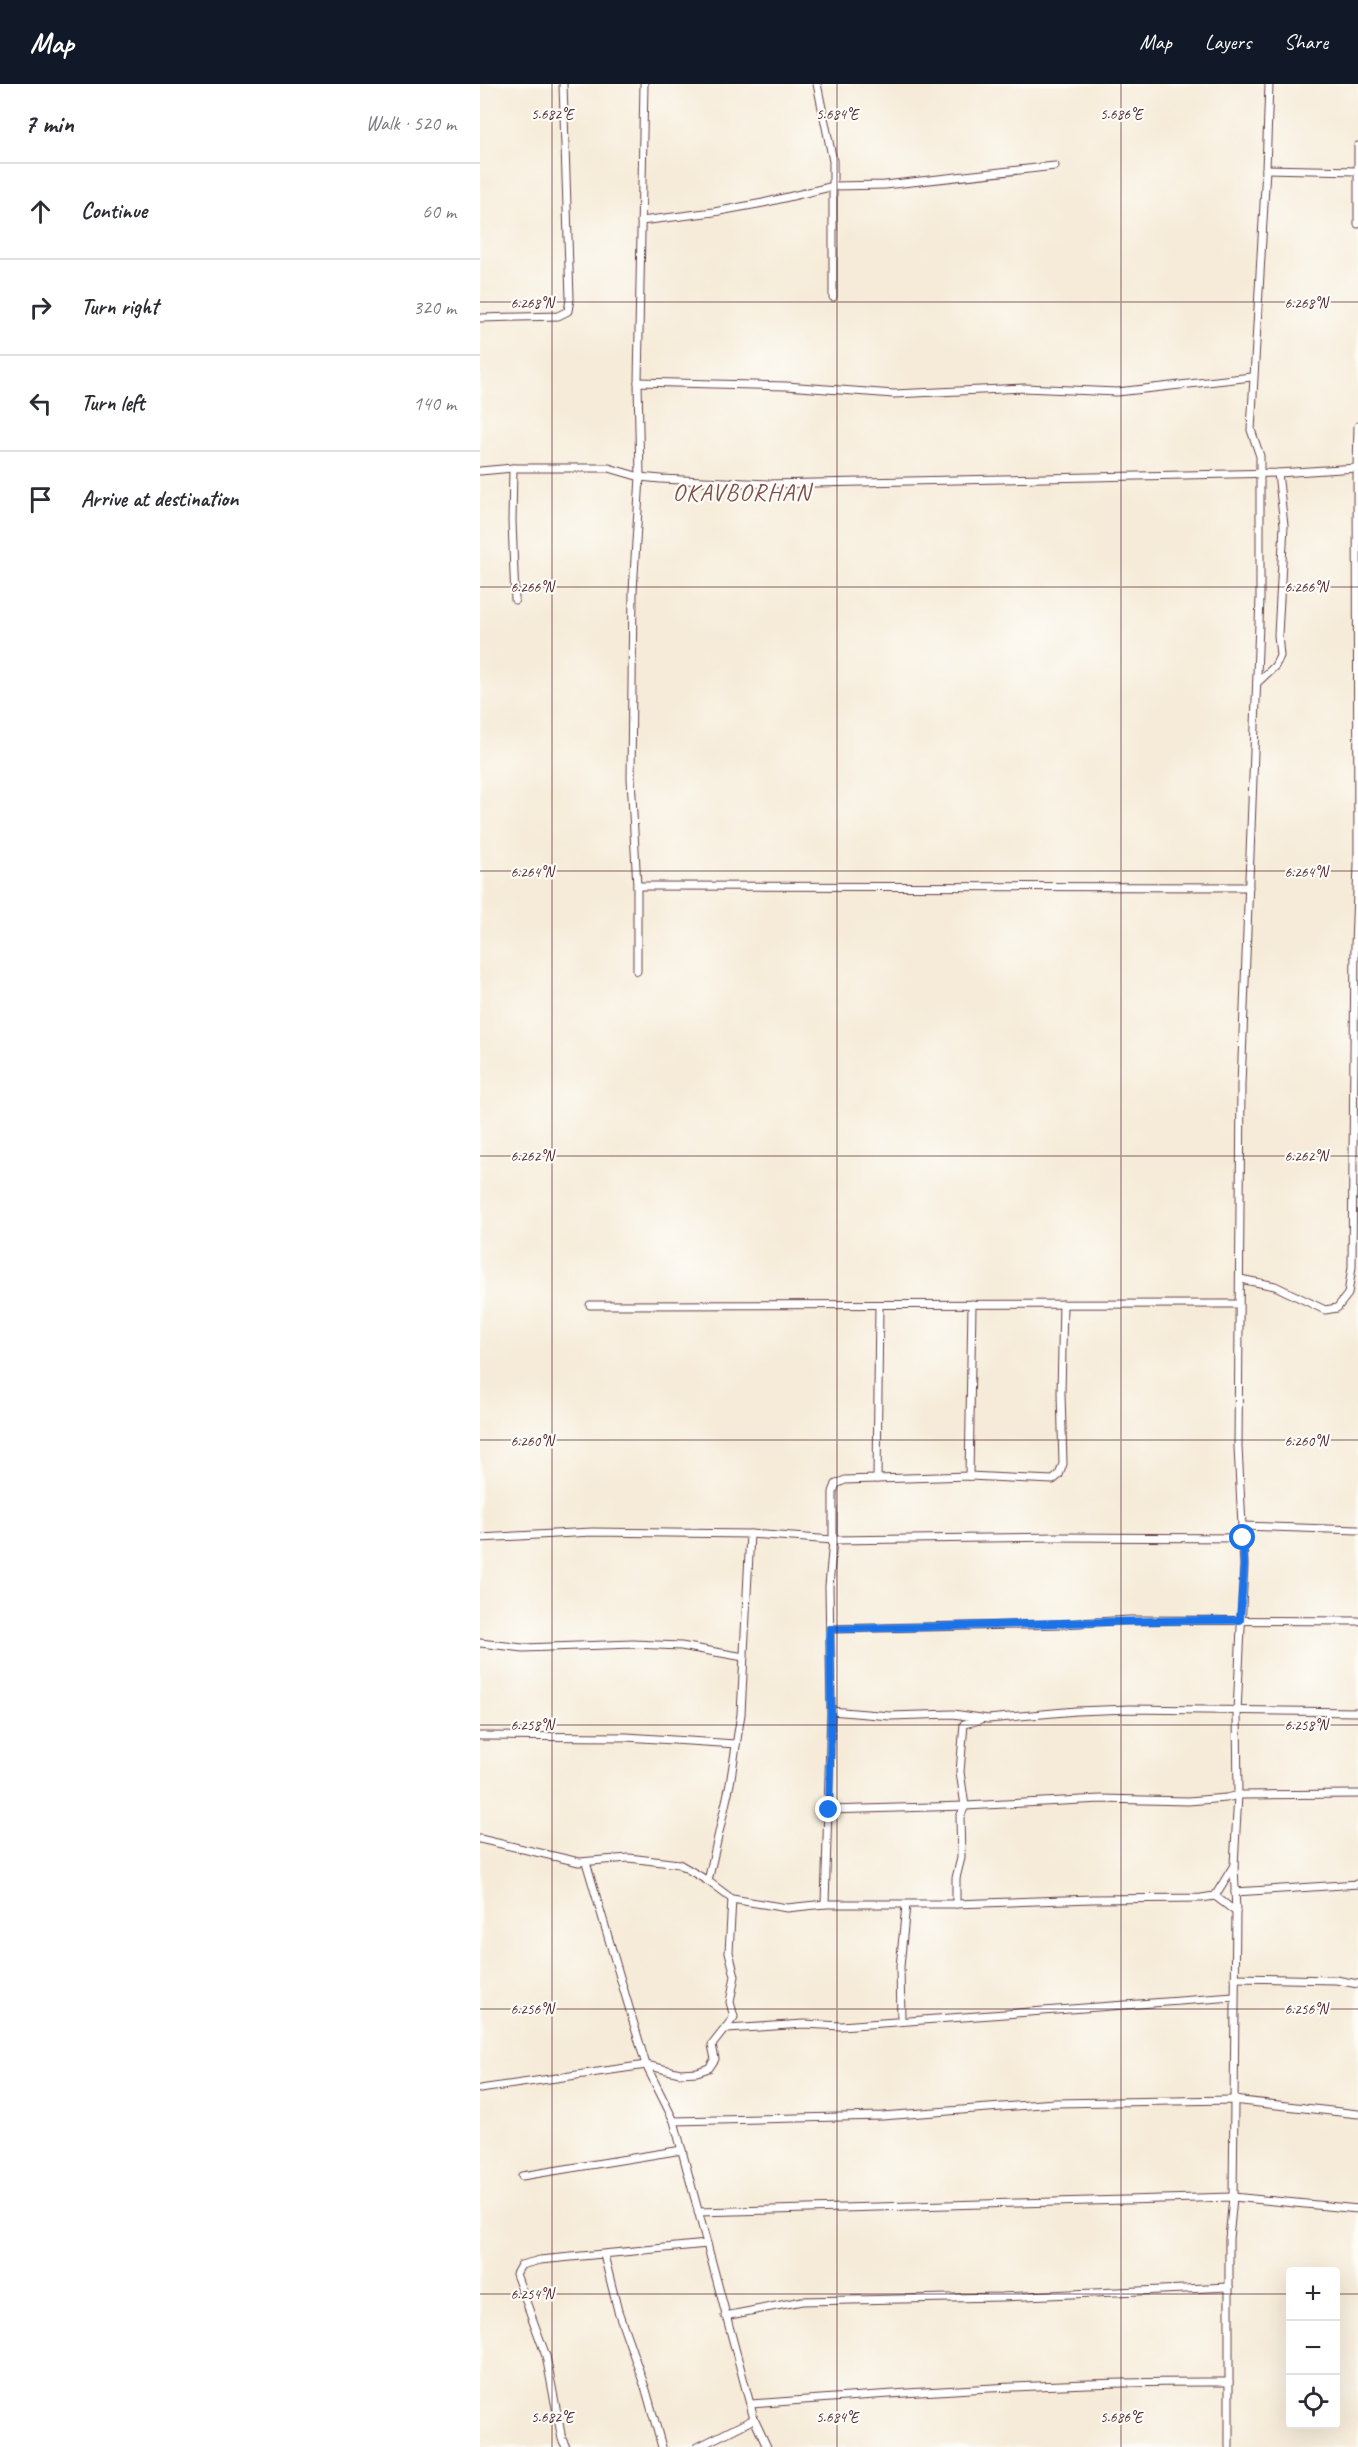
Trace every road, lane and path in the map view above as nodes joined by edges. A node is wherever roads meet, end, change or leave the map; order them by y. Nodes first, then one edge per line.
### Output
1 (563, 84) edge
2 (644, 84) edge
3 (817, 84) edge
4 (1269, 84) edge
5 (1358, 146) edge
6 (1055, 166) dead end
7 (1266, 170) junction
8 (1357, 171) edge
9 (834, 186) junction
10 (641, 221) junction
11 (1358, 224) edge
12 (833, 297) dead end
13 (480, 318) edge
14 (1252, 377) junction
15 (638, 382) junction
16 (1358, 426) edge
17 (513, 468) junction
18 (1358, 468) edge
19 (480, 471) edge
20 (1260, 472) junction
21 (1278, 473) junction
22 (640, 477) junction
23 (1358, 535) edge
24 (515, 600) dead end
25 (1357, 638) edge
26 (1257, 683) junction
27 (1357, 753) edge
28 (1358, 866) edge
29 (637, 885) junction
30 (1249, 887) junction
31 (1356, 947) edge
32 (637, 971) dead end
33 (1356, 1069) edge
34 (1240, 1279) junction
35 (972, 1304) junction
36 (1063, 1304) junction
37 (1238, 1304) junction
38 (590, 1305) dead end
39 (879, 1305) junction
40 (969, 1476) junction
41 (877, 1479) junction
42 (1242, 1526) junction
43 (1358, 1530) edge
44 (750, 1534) junction
45 (480, 1538) edge
46 (1243, 1538) junction
47 (833, 1540) junction
48 (1240, 1620) junction
49 (1358, 1621) edge
50 (830, 1629) junction
51 (480, 1643) edge
52 (744, 1657) junction
53 (831, 1711) junction
54 (1237, 1712) junction
55 (1358, 1712) edge
56 (1112, 1713) dead end
57 (480, 1736) edge
58 (736, 1744) junction
59 (1358, 1794) edge
60 (1238, 1795) junction
61 (965, 1806) junction
62 (829, 1810) junction
63 (480, 1839) edge
64 (586, 1862) junction
65 (1234, 1865) junction
66 (708, 1881) junction
67 (1358, 1884) edge
68 (1235, 1892) junction
69 (1215, 1896) junction
70 (732, 1899) junction
71 (825, 1904) junction
72 (956, 1904) junction
73 (906, 1905) junction
74 (1236, 1912) junction
75 (1235, 1977) junction
76 (1358, 1984) edge
77 (1234, 1997) junction
78 (901, 2020) junction
79 (727, 2029) junction
80 (646, 2065) junction
81 (480, 2089) edge
82 (1233, 2100) junction
83 (1358, 2114) edge
84 (674, 2121) junction
85 (682, 2150) junction
86 (522, 2176) dead end
87 (1233, 2197) junction
88 (1358, 2209) edge
89 (698, 2212) junction
90 (707, 2244) junction
91 (604, 2255) junction
92 (1229, 2287) junction
93 (725, 2316) junction
94 (1229, 2382) junction
95 (751, 2403) junction
96 (754, 2419) junction
97 (566, 2447) edge
98 (662, 2447) edge
99 (698, 2447) edge
100 (766, 2447) edge
101 (1229, 2447) edge

1 - 13 street
2 - 10 street
3 - 9 street
4 - 7 street
5 - 8 street
6 - 9 street
7 - 8 street
7 - 14 street
8 - 11 street
9 - 10 street
9 - 12 street
10 - 15 street
14 - 15 street
14 - 20 street
15 - 22 street
16 - 18 street
17 - 19 street
17 - 22 street
17 - 24 street
18 - 21 street
18 - 23 street
20 - 21 street
20 - 22 street
20 - 26 street
21 - 26 street
22 - 29 street
23 - 25 street
25 - 27 street
26 - 30 street
27 - 28 street
28 - 31 street
29 - 30 street
29 - 32 street
30 - 34 street
31 - 33 street
33 - 34 street
34 - 37 street
35 - 36 street
35 - 39 street
35 - 40 street
36 - 37 street
36 - 40 street
37 - 42 street
38 - 39 street
39 - 41 street
40 - 41 street
41 - 47 street
42 - 43 street
42 - 46 street
44 - 45 street
44 - 47 street
44 - 52 street
46 - 47 street
46 - 48 street
47 - 50 street
48 - 49 street
48 - 50 street
48 - 54 street
50 - 53 street
51 - 52 street
52 - 58 street
53 - 54 street
53 - 62 street
54 - 55 street
54 - 60 street
56 - 61 street
57 - 58 street
58 - 66 street
59 - 60 street
60 - 61 street
60 - 65 street
61 - 62 street
61 - 72 street
62 - 71 street
63 - 64 street
64 - 66 street
64 - 80 street
65 - 68 street
65 - 69 street
66 - 70 street
67 - 68 street
68 - 74 street
69 - 72 street
69 - 74 street
70 - 71 street
70 - 79 street
71 - 73 street
72 - 73 street
73 - 78 street
74 - 75 street
75 - 76 street
75 - 77 street
77 - 78 street
77 - 82 street
78 - 79 street
79 - 80 street
80 - 81 street
80 - 84 street
82 - 83 street
82 - 84 street
82 - 87 street
84 - 85 street
85 - 86 street
85 - 89 street
87 - 88 street
87 - 89 street
87 - 92 street
89 - 90 street
90 - 91 street
90 - 93 street
91 - 97 street
91 - 98 street
92 - 93 street
92 - 94 street
93 - 95 street
94 - 95 street
94 - 101 street
95 - 96 street
96 - 99 street
96 - 100 street

